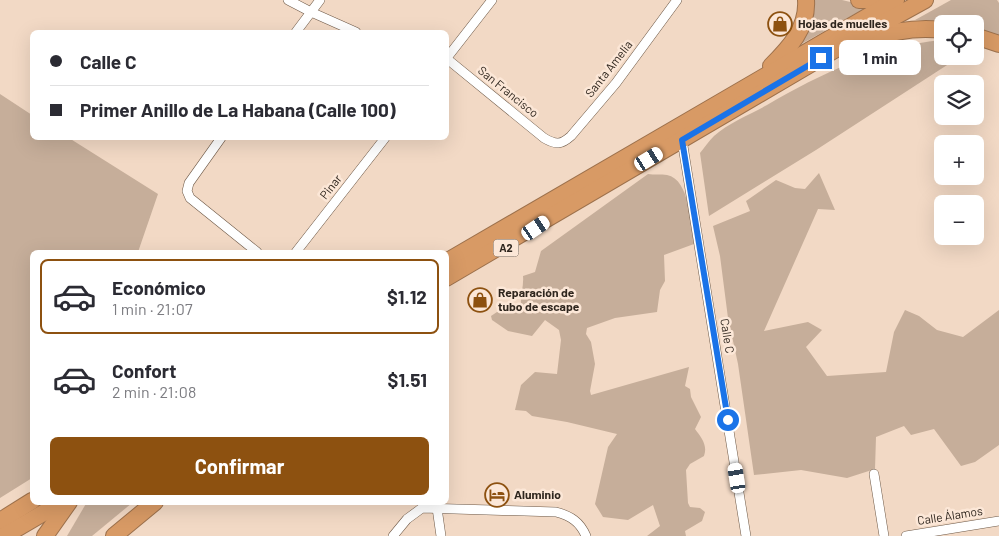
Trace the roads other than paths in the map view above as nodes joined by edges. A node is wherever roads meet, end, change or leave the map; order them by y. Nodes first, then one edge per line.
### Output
1 (288, 0) edge
2 (320, 0) edge
3 (492, 0) edge
4 (677, 0) edge
5 (806, 0) edge
6 (859, 0) edge
7 (876, 0) edge
8 (896, 0) edge
9 (925, 0) edge
10 (311, 12) junction
11 (298, 30) edge
12 (352, 30) edge
13 (934, 30) edge
14 (984, 39) edge
15 (999, 44) edge
16 (836, 49) junction
17 (449, 54) edge
18 (449, 60) edge
19 (756, 80) junction
20 (220, 140) edge
21 (383, 140) edge
22 (682, 140) junction
23 (554, 144) joint
24 (566, 208) junction
25 (255, 250) edge
26 (298, 250) edge
27 (449, 260) edge
28 (449, 276) edge
29 (449, 287) edge
30 (874, 474) dead end
31 (30, 502) edge
32 (57, 505) edge
33 (68, 505) edge
34 (150, 505) edge
35 (435, 505) edge
36 (0, 521) edge
37 (999, 521) edge
38 (4, 536) edge
39 (45, 536) edge
40 (114, 536) edge
41 (393, 536) edge
42 (441, 536) edge
43 (586, 536) edge
44 (746, 536) edge
45 (884, 536) edge
46 (906, 536) edge

1 - 10 street
2 - 10 street
3 - 17 street
4 - 23 street, Santa Amelia
5 - 19 highway
6 - 7 highway
8 - 19 highway, A2
9 - 16 highway, A2
10 - 11 street
10 - 12 street
13 - 16 highway
14 - 15 highway
16 - 22 highway, A2
18 - 23 street, San Francisco
19 - 27 highway, A2
20 - 25 street
21 - 26 street, Pinar
22 - 24 highway, A2
22 - 44 street, Calle C
24 - 28 highway
24 - 29 highway, A2
30 - 45 street
31 - 36 highway
32 - 38 highway
33 - 39 highway
34 - 40 highway
35 - 41 street
35 - 42 street
35 - 43 street
37 - 46 street, Calle Álamos

